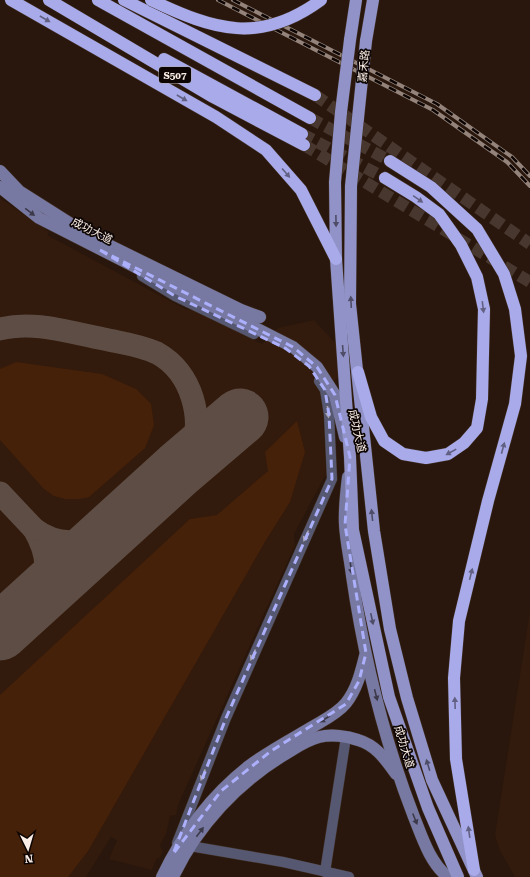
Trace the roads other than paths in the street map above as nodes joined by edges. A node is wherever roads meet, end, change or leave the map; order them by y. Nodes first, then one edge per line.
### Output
1 (11, 0) edge
2 (49, 0) edge
3 (56, 0) edge
4 (98, 0) edge
5 (124, 0) edge
6 (151, 0) edge
7 (321, 0) edge
8 (356, 0) edge
9 (373, 0) edge
10 (315, 95) tunnel mouth
11 (310, 118) tunnel mouth
12 (390, 161) tunnel mouth
13 (0, 171) edge
14 (385, 178) tunnel mouth
15 (0, 187) edge
16 (100, 250) junction
17 (336, 259) junction
18 (260, 317) dead end
19 (358, 372) junction
20 (350, 457) junction
21 (366, 652) junction
22 (346, 737) junction
23 (401, 780) junction
24 (190, 846) junction
25 (173, 854) junction
26 (320, 873) edge
27 (476, 874) edge
28 (162, 877) edge
29 (173, 877) edge
30 (349, 877) edge
31 (448, 877) edge
32 (458, 877) edge

1 -> 17 highway
2 - 3 highway, S507
4 - 11 highway
5 - 10 highway
6 - 7 highway, bridge
8 -> 17 main road, 嘉禾路, bridge
19 -> 9 main road, 嘉禾路, bridge
27 -> 12 highway
13 - 18 main road, 成功大道
14 -> 19 highway, 成功大道
15 -> 16 main road, 成功大道
16 - 20 main road, 成功大道
16 -> 25 street
17 -> 20 main road, 嘉禾路
27 -> 19 main road, 嘉禾路
20 -> 21 main road, 成功大道
20 -> 32 main road, 嘉禾路
21 -> 23 main road, 成功大道
21 -> 25 main road
22 - 23 main road
24 -> 22 main road
22 - 26 street
23 -> 31 main road, 成功大道
24 - 26 street
24 - 29 main road
25 - 28 main road
26 - 30 street

